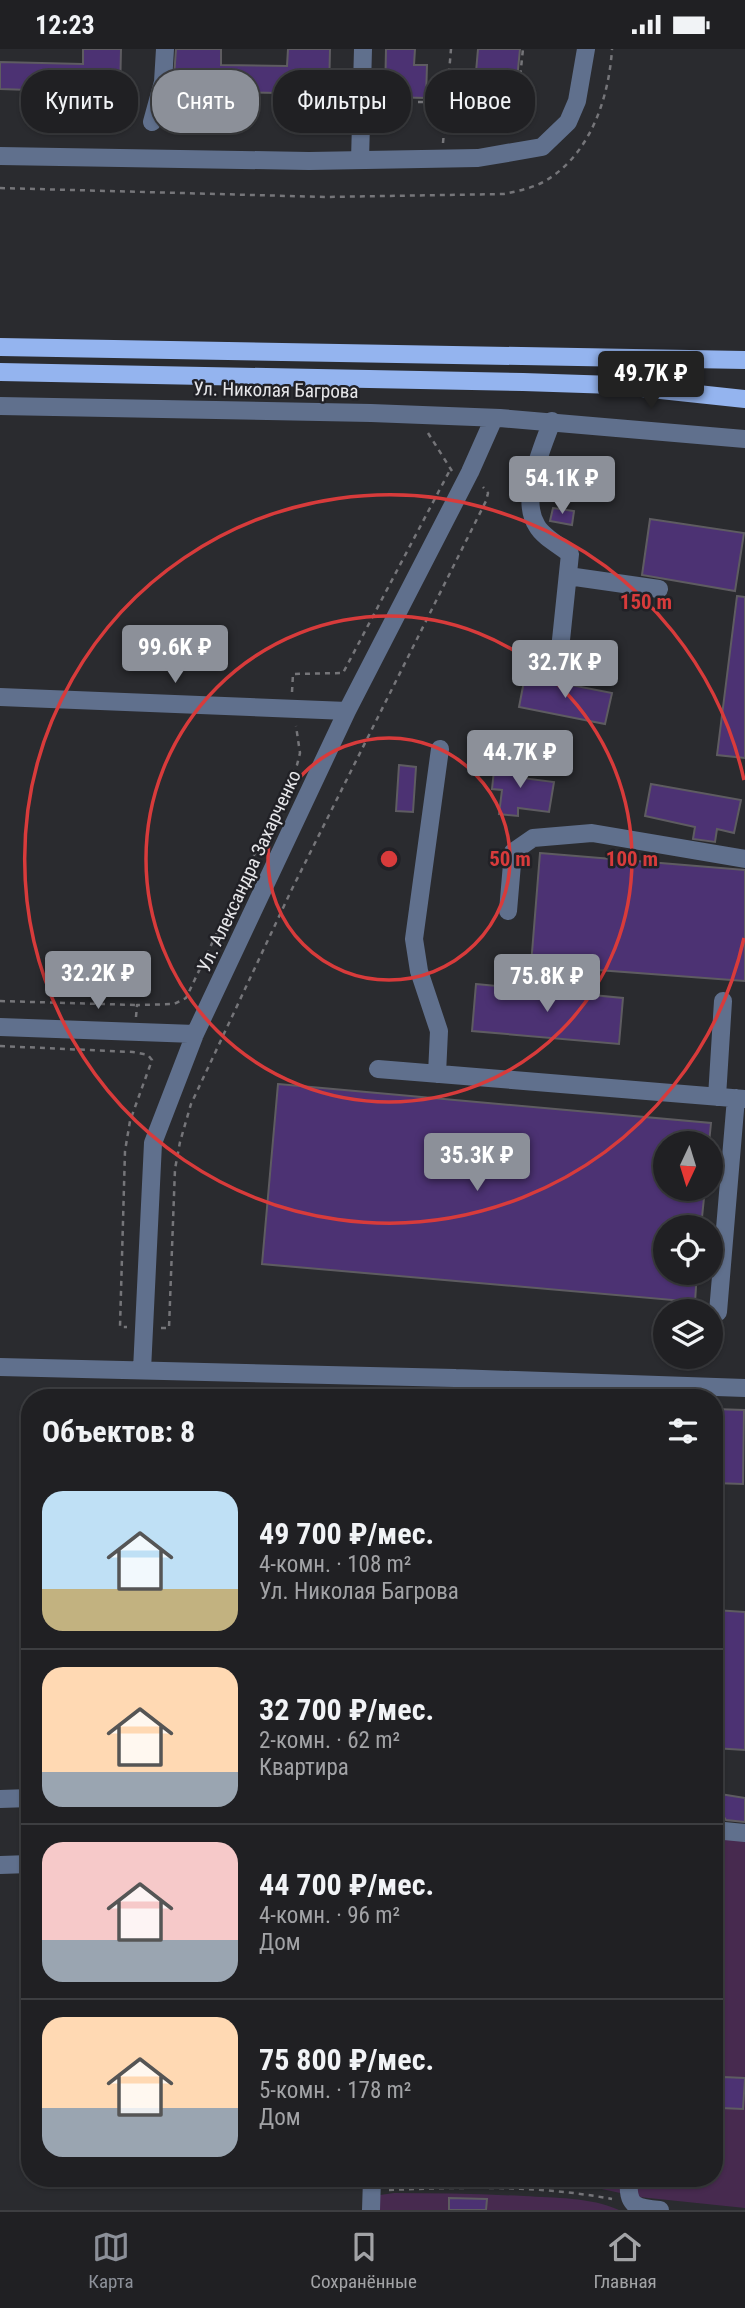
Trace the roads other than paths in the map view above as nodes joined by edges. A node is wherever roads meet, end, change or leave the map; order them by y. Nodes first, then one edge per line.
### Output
1 (165, 49) edge
2 (363, 49) edge
3 (586, 49) edge
4 (164, 70) edge
5 (0, 156) edge
6 (360, 160) junction
7 (0, 347) edge
8 (745, 359) edge
9 (0, 372) edge
10 (745, 399) edge
11 (0, 406) edge
12 (494, 418) junction
13 (552, 421) junction
14 (745, 439) edge
15 (568, 576) junction
16 (659, 589) dead end
17 (559, 659) dead end
18 (0, 697) edge
19 (347, 711) junction
20 (440, 749) dead end
21 (745, 859) edge
22 (508, 911) dead end
23 (723, 1001) dead end
24 (0, 1027) edge
25 (195, 1034) junction
26 (378, 1069) dead end
27 (437, 1074) junction
28 (717, 1097) junction
29 (740, 1099) edge
30 (719, 1299) edge
31 (0, 1367) edge
32 (142, 1370) junction
33 (455, 1378) junction
34 (745, 1388) edge
35 (454, 1389) edge
36 (21, 1798) edge
37 (0, 1799) edge
38 (723, 1831) edge
39 (745, 1833) edge
40 (21, 1864) edge
41 (0, 1865) edge
42 (372, 2187) edge
43 (628, 2187) edge
44 (371, 2210) edge
45 (660, 2210) edge

1 - 4 street
2 - 6 street
3 - 6 street
5 - 6 street
7 - 8 main road
9 - 10 main road
11 - 12 street, Ул. Николая Багрова
12 - 13 street, Ул. Николая Багрова
12 - 19 street, Ул. Александра Захарченко
13 - 14 street, Ул. Николая Багрова
13 - 15 street
15 - 16 street
15 - 17 street
18 - 19 street
19 - 25 street, Ул. Александра Захарченко
20 - 27 street
21 - 22 street
23 - 28 street
24 - 25 street
25 - 32 street, Ул. Александра Захарченко
26 - 27 street
27 - 28 street
28 - 29 street
29 - 30 street
31 - 32 street
32 - 33 street
33 - 34 street
33 - 35 street
36 - 37 street
38 - 39 street
40 - 41 street
42 - 44 street
43 - 45 street

